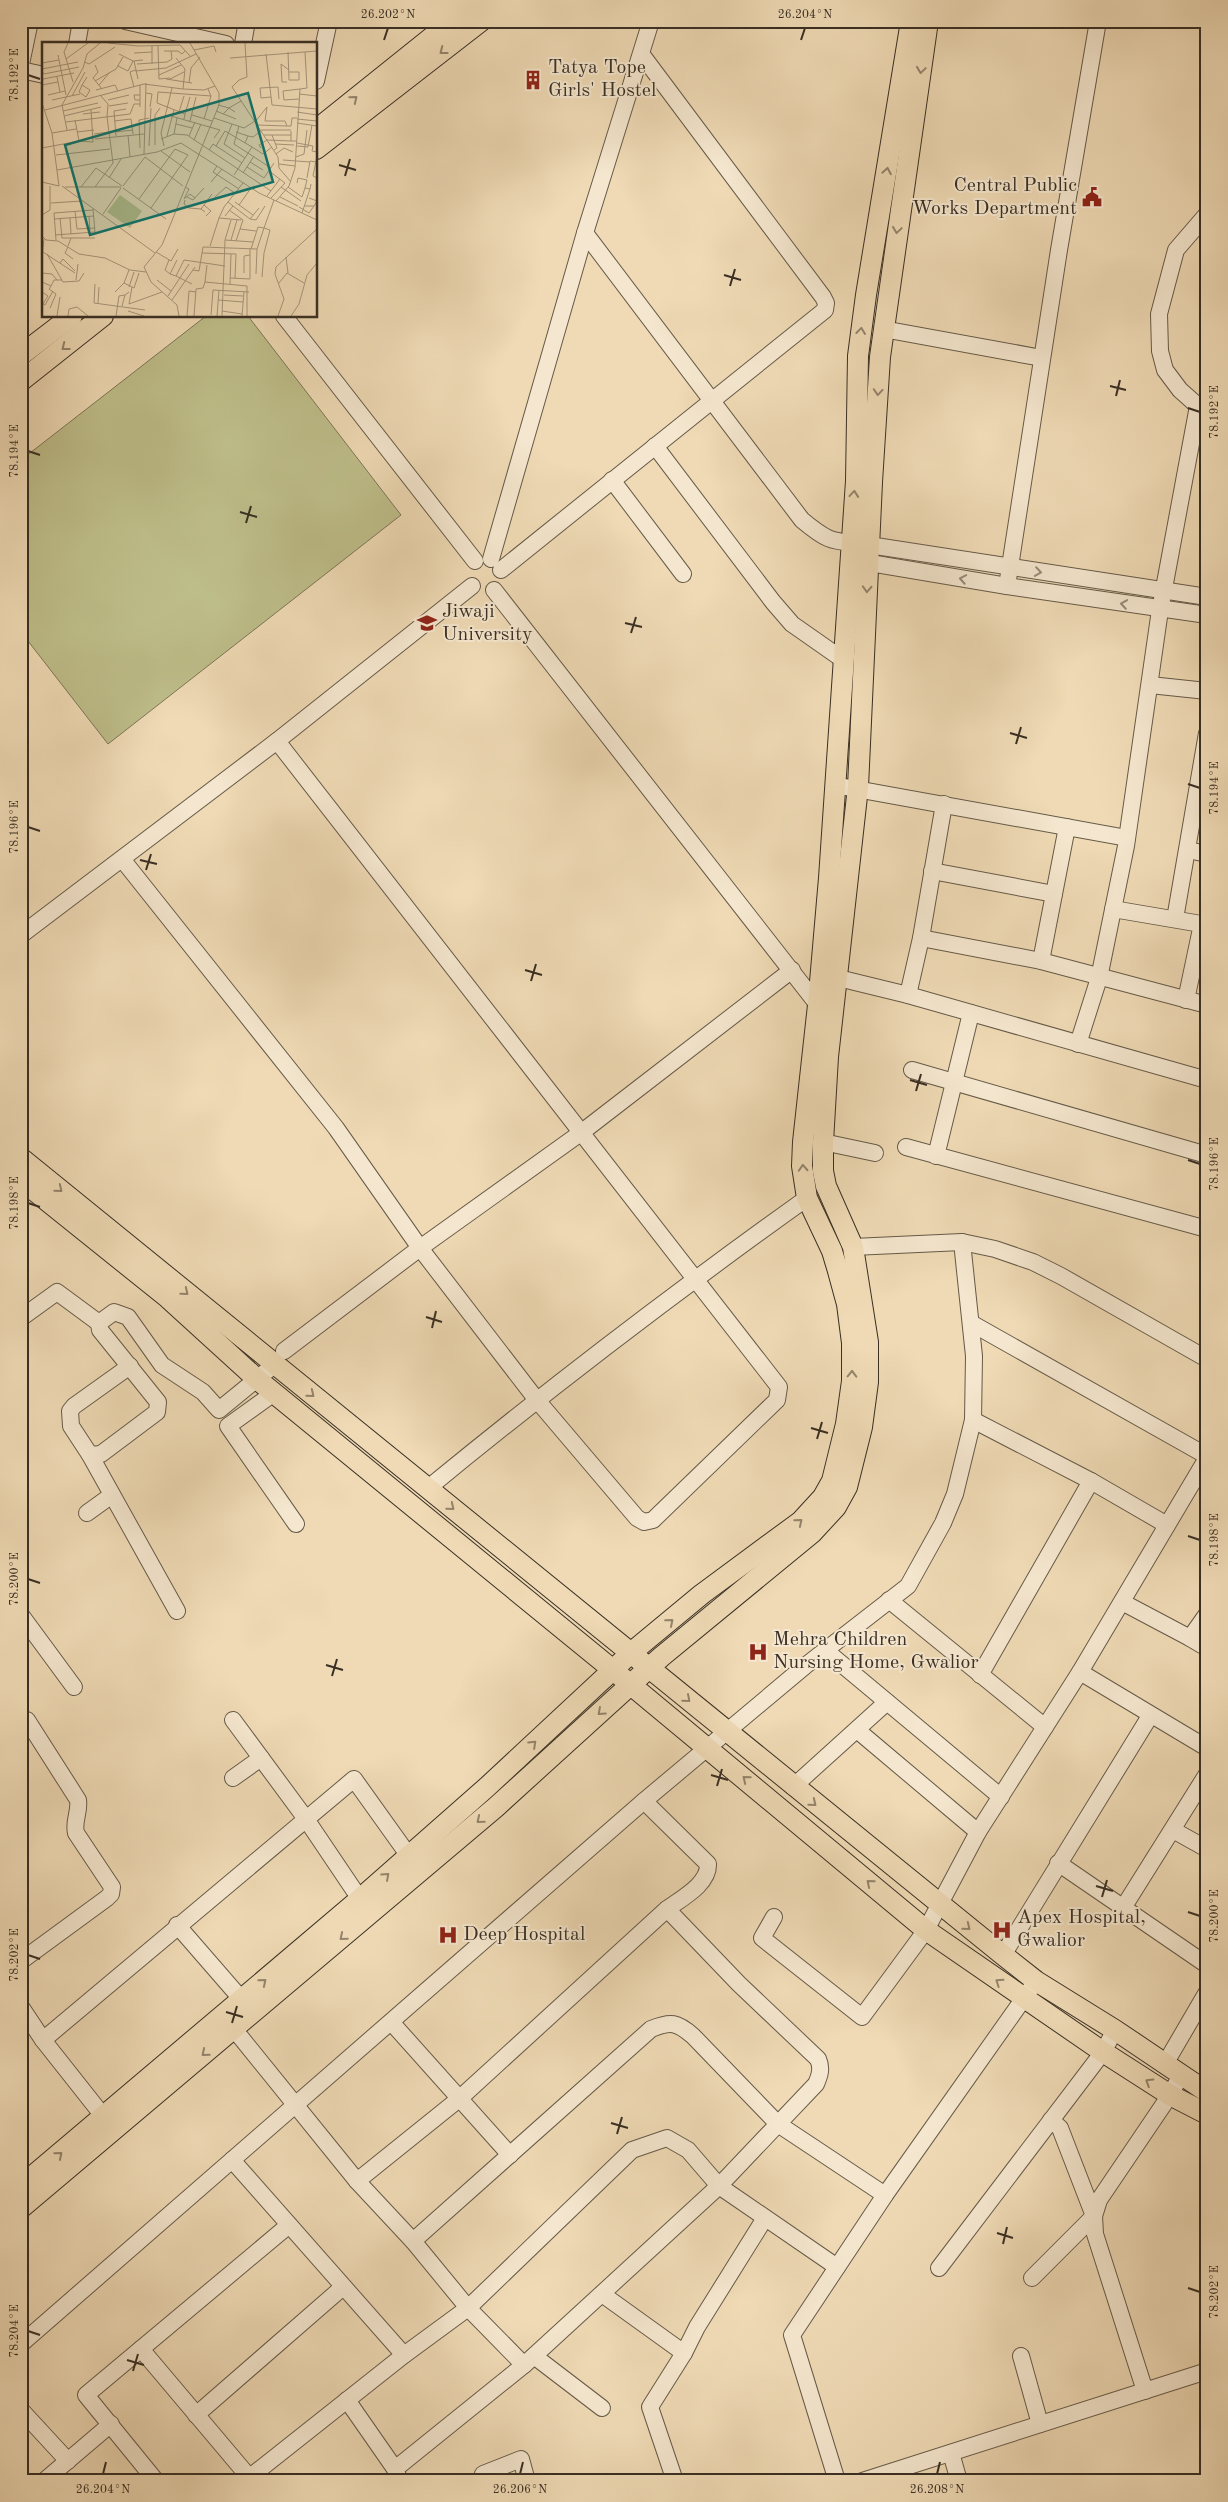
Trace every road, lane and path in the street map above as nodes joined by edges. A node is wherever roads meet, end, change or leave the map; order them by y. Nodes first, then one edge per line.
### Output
1 (30, 21) edge
2 (81, 21) edge
3 (125, 21) edge
4 (247, 21) edge
5 (329, 21) edge
6 (452, 21) edge
7 (481, 21) edge
8 (651, 21) edge
9 (911, 21) edge
10 (928, 21) edge
11 (1098, 21) edge
12 (77, 42) edge
13 (217, 42) edge
14 (243, 42) edge
15 (642, 55) junction
16 (21, 64) edge
17 (21, 70) edge
18 (318, 72) edge
19 (42, 75) edge
20 (318, 128) edge
21 (318, 147) edge
22 (1207, 214) edge
23 (585, 234) junction
24 (69, 318) edge
25 (100, 318) edge
26 (286, 318) edge
27 (883, 329) junction
28 (21, 355) edge
29 (1042, 358) junction
30 (21, 381) edge
31 (711, 401) junction
32 (1202, 406) edge
33 (655, 446) junction
34 (612, 480) junction
35 (860, 552) junction
36 (489, 563) junction
37 (1010, 568) junction
38 (683, 574) dead end
39 (472, 586) junction
40 (1007, 586) junction
41 (494, 590) junction
42 (1164, 590) junction
43 (1207, 597) edge
44 (1160, 610) junction
45 (1207, 615) edge
46 (842, 659) junction
47 (1150, 685) junction
48 (1207, 691) edge
49 (1207, 733) edge
50 (277, 741) junction
51 (1204, 771) edge
52 (834, 785) junction
53 (858, 788) junction
54 (944, 804) junction
55 (1067, 827) junction
56 (1127, 838) junction
57 (1188, 850) junction
58 (1207, 854) edge
59 (122, 859) junction
60 (932, 871) junction
61 (1054, 894) junction
62 (1113, 908) junction
63 (1175, 919) junction
64 (1205, 924) edge
65 (21, 935) edge
66 (921, 938) junction
67 (1041, 961) junction
68 (792, 970) junction
69 (830, 976) junction
70 (1099, 978) junction
71 (908, 995) junction
72 (1186, 1000) junction
73 (818, 1005) junction
74 (1207, 1006) edge
75 (972, 1013) junction
76 (1078, 1044) junction
77 (912, 1070) dead end
78 (1207, 1080) edge
79 (953, 1082) junction
80 (582, 1132) junction
81 (823, 1142) junction
82 (906, 1147) dead end
83 (875, 1153) dead end
84 (1207, 1154) edge
85 (936, 1156) junction
86 (21, 1158) edge
87 (21, 1180) edge
88 (807, 1198) junction
89 (843, 1225) junction
90 (1207, 1229) edge
91 (824, 1234) junction
92 (962, 1242) junction
93 (853, 1247) junction
94 (420, 1248) junction
95 (695, 1278) junction
96 (21, 1318) edge
97 (98, 1323) junction
98 (971, 1323) junction
99 (1204, 1353) edge
100 (279, 1358) junction
101 (130, 1366) junction
102 (258, 1380) junction
103 (274, 1393) junction
104 (536, 1399) junction
105 (219, 1410) junction
106 (973, 1420) junction
107 (228, 1426) junction
108 (90, 1455) junction
109 (1207, 1457) edge
110 (846, 1464) junction
111 (1091, 1481) junction
112 (428, 1489) junction
113 (112, 1495) junction
114 (87, 1513) dead end
115 (296, 1524) dead end
116 (1167, 1525) junction
117 (890, 1600) junction
118 (1122, 1602) junction
119 (177, 1611) dead end
120 (1207, 1614) edge
121 (21, 1615) edge
122 (1190, 1638) junction
123 (1207, 1648) edge
124 (826, 1651) junction
125 (632, 1652) junction
126 (650, 1668) junction
127 (613, 1670) junction
128 (1080, 1672) junction
129 (980, 1675) junction
130 (631, 1685) junction
131 (74, 1687) dead end
132 (887, 1702) junction
133 (1150, 1716) junction
134 (27, 1720) dead end
135 (233, 1720) dead end
136 (1045, 1727) junction
137 (857, 1730) junction
138 (726, 1733) junction
139 (708, 1748) junction
140 (1207, 1748) edge
141 (261, 1758) junction
142 (507, 1768) junction
143 (1207, 1774) edge
144 (233, 1778) dead end
145 (521, 1785) junction
146 (793, 1787) junction
147 (1001, 1797) junction
148 (644, 1802) junction
149 (306, 1818) junction
150 (1173, 1830) junction
151 (978, 1832) junction
152 (1207, 1849) edge
153 (409, 1856) junction
154 (1058, 1863) junction
155 (365, 1906) junction
156 (941, 1906) junction
157 (1123, 1908) junction
158 (667, 1909) junction
159 (774, 1917) dead end
160 (178, 1925) junction
161 (926, 1930) junction
162 (1003, 1955) junction
163 (21, 1961) edge
164 (1207, 1965) edge
165 (1036, 1981) junction
166 (1207, 1992) edge
167 (1024, 1998) junction
168 (247, 2006) junction
169 (21, 2007) edge
170 (392, 2023) junction
171 (234, 2029) junction
172 (1115, 2030) junction
173 (43, 2040) junction
174 (1103, 2052) junction
175 (1173, 2069) junction
176 (1207, 2092) edge
177 (1170, 2095) junction
178 (459, 2099) junction
179 (295, 2105) junction
180 (1207, 2114) edge
181 (1051, 2120) junction
182 (109, 2123) junction
183 (778, 2124) junction
184 (510, 2155) junction
185 (232, 2160) junction
186 (357, 2181) junction
187 (21, 2186) edge
188 (719, 2186) junction
189 (885, 2195) junction
190 (21, 2208) edge
191 (1094, 2216) junction
192 (765, 2218) junction
193 (289, 2225) junction
194 (413, 2241) junction
195 (837, 2268) junction
196 (939, 2268) dead end
197 (1032, 2278) dead end
198 (343, 2287) junction
199 (602, 2294) junction
200 (468, 2308) junction
201 (21, 2344) edge
202 (141, 2349) junction
203 (684, 2353) junction
204 (404, 2355) junction
205 (1021, 2356) dead end
206 (529, 2361) junction
207 (1207, 2371) edge
208 (1145, 2391) junction
209 (347, 2400) junction
210 (602, 2408) dead end
211 (21, 2410) edge
212 (196, 2415) junction
213 (111, 2424) junction
214 (1040, 2424) junction
215 (951, 2453) junction
216 (68, 2461) junction
217 (483, 2474) dead end
218 (397, 2475) edge
219 (247, 2479) edge
220 (44, 2481) edge
221 (156, 2481) edge
222 (527, 2481) edge
223 (675, 2481) edge
224 (837, 2481) edge
225 (862, 2481) edge
226 (959, 2481) edge

1 - 16 street
2 - 12 street
3 - 13 street
4 - 14 street
5 - 18 street
20 -> 6 main road
7 -> 21 main road
8 - 15 street
35 -> 9 main road
10 -> 27 main road
11 - 29 street
15 - 23 street
15 - 31 street
17 - 19 street
22 - 32 street
23 - 31 street
23 - 36 street
24 - 28 main road
25 -> 30 main road
26 - 36 street
27 - 29 street
27 -> 35 main road
29 - 37 street
31 - 33 street
31 - 35 street
32 - 42 street
33 - 34 street
33 - 46 street
34 - 36 street
34 - 38 street
35 - 37 street
40 -> 35 street
35 - 46 main road
35 -> 53 main road
36 - 39 street
36 - 41 street
37 - 40 street
37 -> 42 street
39 - 41 street
39 - 50 street
44 -> 40 street
41 - 68 street
42 - 43 street
42 - 44 street
44 - 45 street
44 - 47 street
46 - 52 main road
47 - 48 street
47 - 56 street
49 - 51 street
50 - 59 street
50 - 80 street
51 - 57 street
52 - 53 street
52 - 69 main road
53 - 54 street
53 - 69 main road
54 - 55 street
54 - 60 street
55 - 56 street
55 - 61 street
56 - 62 street
57 - 58 street
57 - 63 street
59 - 65 street
59 - 94 street
60 - 61 street
60 - 66 street
61 - 67 street
62 - 63 street
62 - 70 street
63 - 64 street
64 - 72 street
66 - 67 street
66 - 71 street
67 - 70 street
68 - 73 street
68 - 80 street
69 - 71 street
69 - 73 main road
69 - 81 main road
70 - 72 street
70 - 76 street
71 - 75 street
72 - 74 street
88 -> 73 main road
75 - 76 street
75 - 79 street
76 - 78 street
77 - 79 street
79 - 84 street
79 - 85 street
80 - 94 street
80 - 95 street
81 - 83 street
81 - 89 main road
82 - 85 street
85 - 90 street
86 -> 100 main road
87 - 102 main road
88 - 91 main road
88 - 95 street
89 - 91 main road
89 - 93 main road
110 -> 91 main road
92 - 93 street
92 - 98 street
92 - 99 street
93 - 110 main road
94 - 100 street
94 - 104 street
95 - 104 street
95 - 104 street
96 - 97 street
97 - 101 street
97 - 105 street
98 - 106 street
98 - 109 street
100 - 102 street
100 -> 112 main road
101 - 108 street
101 - 108 street
102 - 103 main road
102 - 105 street
103 - 107 street
103 - 127 main road
104 - 112 street
105 - 107 street
106 - 111 street
106 - 117 street
107 - 115 street
108 - 113 street
109 - 116 street
125 -> 110 main road
110 - 126 main road
111 - 116 street
111 - 129 street
112 -> 125 main road
113 - 114 street
113 - 119 street
116 - 118 street
117 - 124 street
117 - 129 street
118 - 122 street
118 - 128 street
120 - 122 street
121 - 131 street
122 - 123 street
124 - 132 street
124 - 138 street
125 - 126 main road
125 - 127 main road
126 - 130 main road
126 -> 138 main road
127 - 130 main road
142 -> 127 main road
128 - 133 street
128 - 136 street
129 - 136 street
130 - 139 main road
130 -> 145 main road
132 - 137 street
132 - 147 street
133 - 140 street
133 - 154 street
134 - 163 street
135 - 141 street
136 - 147 street
137 - 146 street
137 - 151 street
138 - 139 street
138 - 146 main road
139 - 148 street
161 -> 139 main road
141 - 144 street
141 - 149 street
142 - 145 main road
142 - 153 main road
143 - 150 street
145 -> 155 main road
146 -> 156 main road
147 - 151 street
148 - 158 street
148 - 170 street
149 - 153 street
149 - 155 street
149 - 160 street
150 - 152 street
150 - 157 street
151 - 156 street
155 -> 153 main road
154 - 157 street
154 - 162 street
155 - 168 main road
156 - 161 street
156 -> 162 main road
157 - 164 street
158 - 178 street
158 - 183 street
159 - 161 street
160 - 168 street
160 - 173 street
167 -> 161 main road
162 - 165 main road
165 - 167 street
165 - 172 main road
166 - 175 street
167 - 174 main road
167 - 189 street
168 - 171 main road
168 - 182 main road
169 - 173 street
170 - 178 street
170 - 179 street
171 - 179 street
171 -> 182 main road
172 - 174 street
172 - 175 main road
173 - 182 street
177 -> 174 main road
174 - 181 street
175 - 176 main road
175 - 177 street
177 - 180 main road
177 - 191 street
178 - 184 street
178 - 186 street
179 - 185 street
179 - 186 street
181 - 191 street
181 - 196 street
187 -> 182 main road
182 - 190 main road
183 - 184 street
183 - 188 street
183 - 189 street
184 - 194 street
185 - 193 street
185 - 201 street
186 - 194 street
188 - 192 street
188 - 199 street
188 - 200 street
189 - 195 street
191 - 197 street
191 - 208 street
192 - 195 street
192 - 203 street
193 - 198 street
193 - 202 street
194 - 200 street
195 - 224 street
198 - 204 street
198 - 212 street
199 - 203 street
199 - 206 street
200 - 204 street
200 - 206 street
202 - 212 street
202 - 213 street
203 - 223 street
204 - 209 street
205 - 214 street
206 - 210 street
206 - 218 street
207 - 208 street
208 - 214 street
209 - 218 street
209 - 219 street
211 - 216 street
212 - 219 street
213 - 216 street
213 - 221 street
214 - 215 street
215 - 225 street
215 - 226 street
216 - 220 street
217 - 222 street

